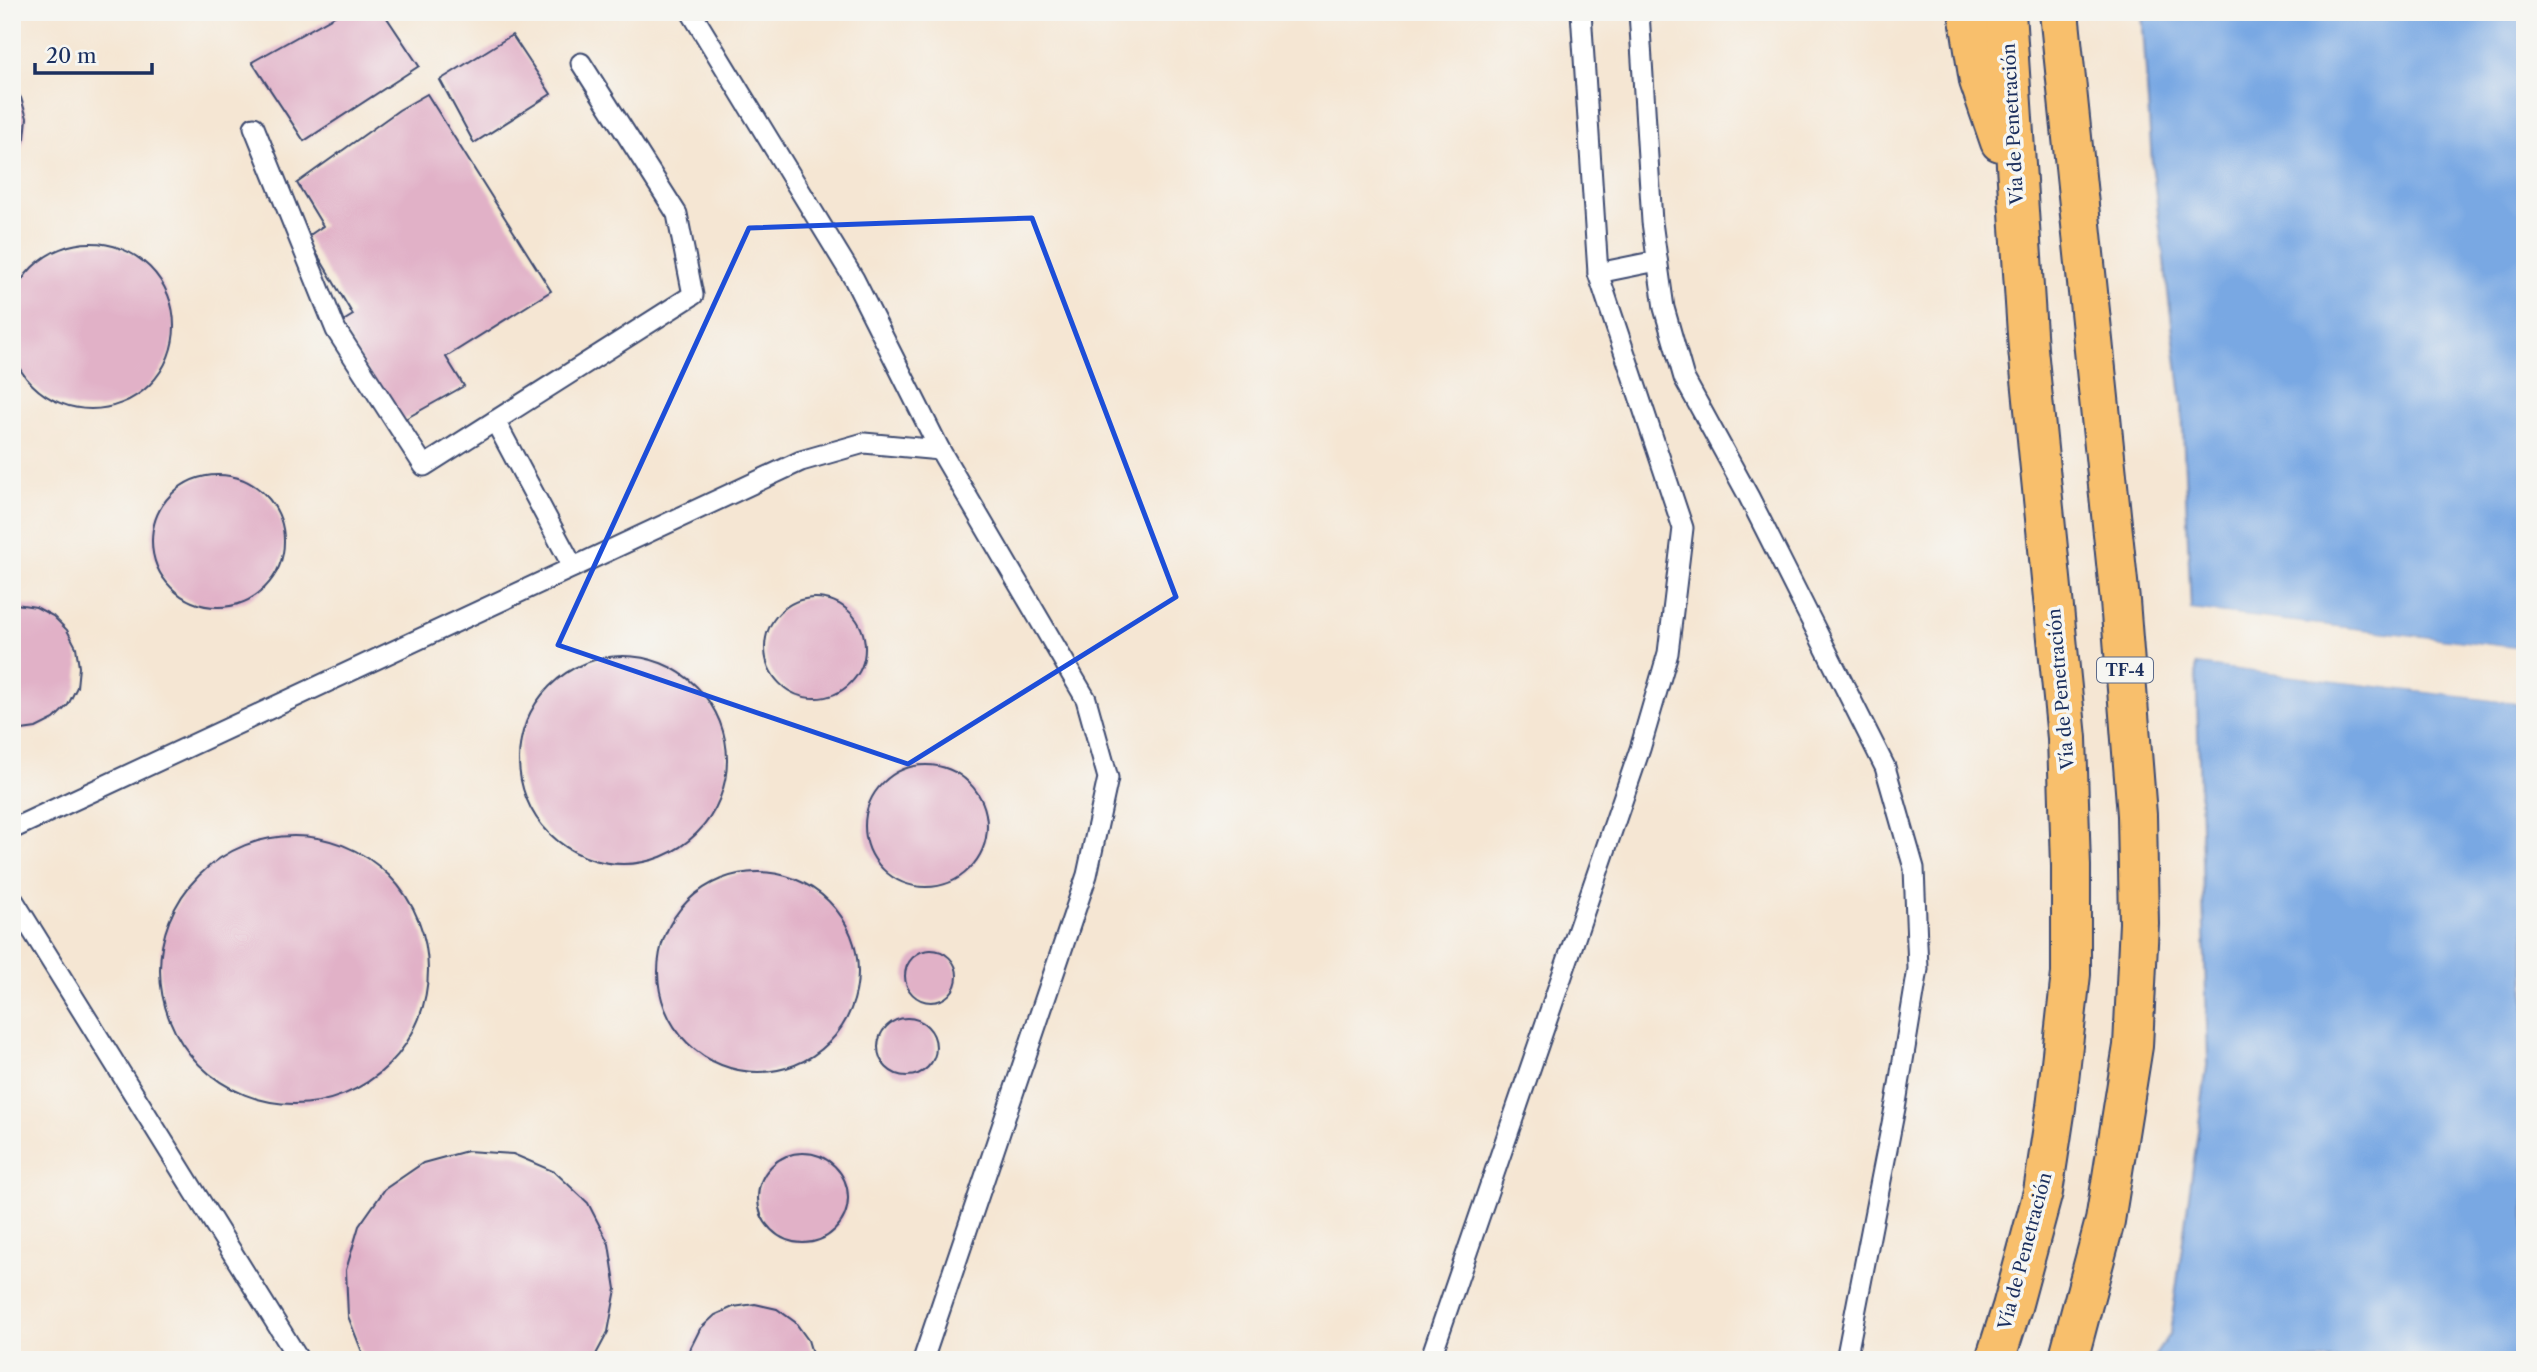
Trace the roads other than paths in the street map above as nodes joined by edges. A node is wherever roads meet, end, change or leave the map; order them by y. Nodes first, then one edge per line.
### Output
1 (691, 12) edge
2 (1581, 12) edge
3 (1639, 12) edge
4 (1968, 12) edge
5 (2006, 12) edge
6 (2059, 12) edge
7 (581, 63) dead end
8 (254, 127) dead end
9 (2016, 190) junction
10 (1657, 261) junction
11 (1598, 273) junction
12 (495, 421) junction
13 (940, 450) junction
14 (573, 567) junction
15 (12, 829) edge
16 (12, 898) edge
17 (2073, 1342) edge
18 (299, 1360) edge
19 (923, 1360) edge
20 (1430, 1360) edge
21 (1846, 1360) edge
22 (1995, 1360) edge

1 - 13 lane
2 - 11 lane
3 - 10 lane
4 - 9 highway
5 - 9 highway, Vía de Penetración
6 - 17 highway, TF-4
7 - 12 lane
8 - 12 lane
9 - 22 highway, Vía de Penetración
10 - 11 lane
10 - 21 lane
11 - 20 lane
12 - 14 lane
13 - 14 lane
13 - 19 lane
14 - 15 lane
16 - 18 lane

